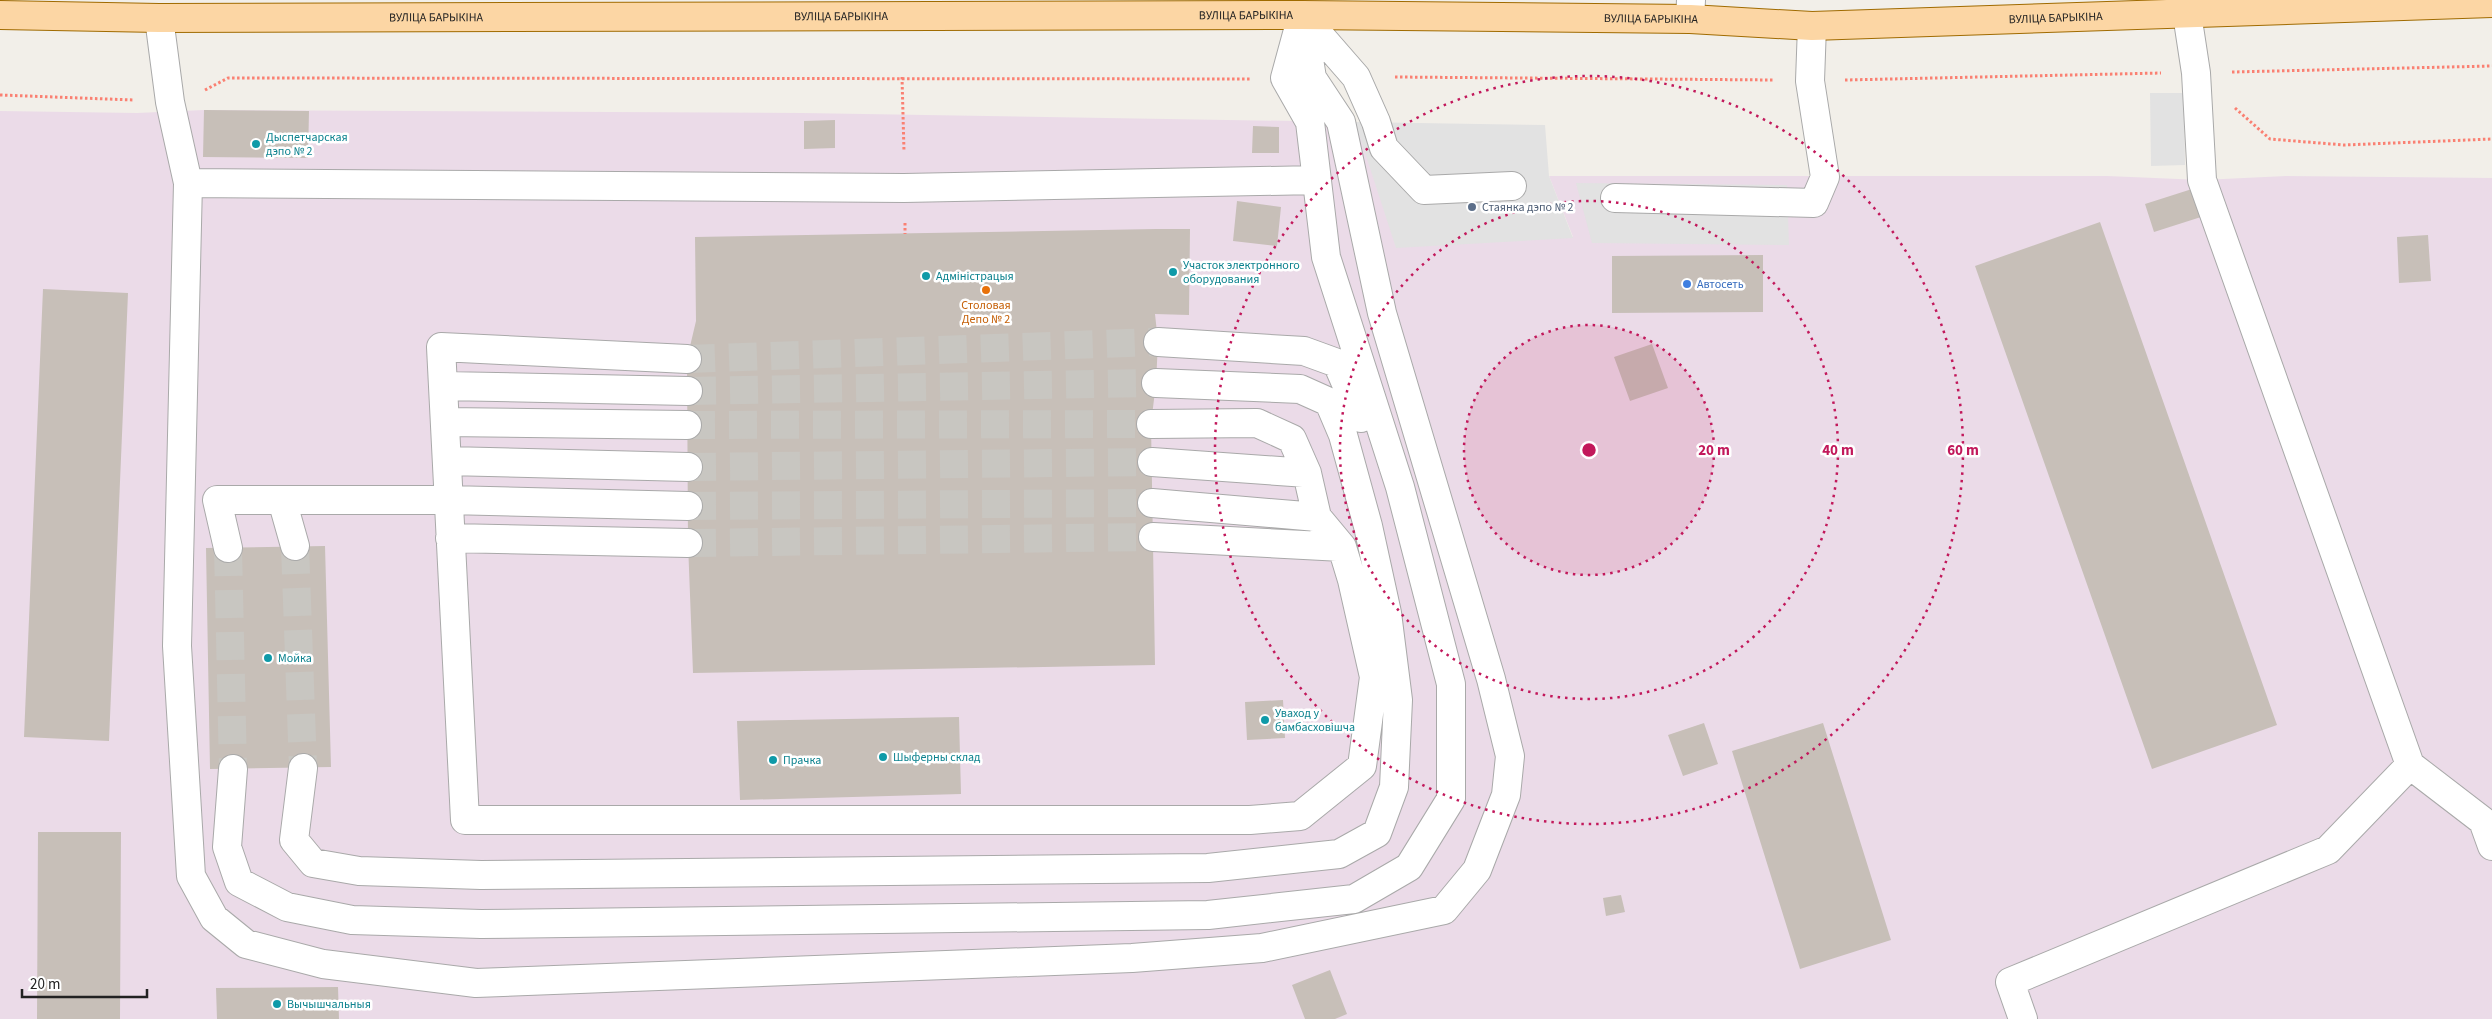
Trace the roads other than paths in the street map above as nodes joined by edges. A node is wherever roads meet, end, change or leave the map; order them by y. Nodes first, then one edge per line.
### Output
1 (2492, 3) edge
2 (921, 8) edge
3 (1691, 10) edge
4 (2187, 14) junction
5 (0, 15) edge
6 (1302, 15) junction
7 (159, 18) junction
8 (1812, 26) junction
9 (1317, 180) junction
10 (188, 183) junction
11 (1512, 186) dead end
12 (1615, 198) dead end
13 (1158, 342) tunnel mouth
14 (687, 359) tunnel mouth
15 (1156, 383) tunnel mouth
16 (443, 386) junction
17 (688, 391) tunnel mouth
18 (445, 422) junction
19 (1151, 424) tunnel mouth
20 (687, 425) tunnel mouth
21 (447, 460) junction
22 (1152, 462) tunnel mouth
23 (688, 467) tunnel mouth
24 (1307, 473) junction
25 (282, 500) junction
26 (448, 500) junction
27 (1152, 503) tunnel mouth
28 (688, 506) tunnel mouth
29 (1317, 517) junction
30 (1153, 537) tunnel mouth
31 (450, 538) junction
32 (688, 543) tunnel mouth
33 (295, 546) tunnel mouth
34 (1342, 547) junction
35 (228, 548) tunnel mouth
36 (1377, 569) junction
37 (2410, 765) junction
38 (302, 768) tunnel mouth
39 (234, 769) tunnel mouth
40 (2492, 846) edge
41 (2023, 1019) edge

1 - 4 main road, ВУЛІЦА БАРЫКІНА
2 - 6 main road, ВУЛІЦА БАРЫКІНА
2 - 7 main road, ВУЛІЦА БАРЫКІНА
3 - 6 main road, ВУЛІЦА БАРЫКІНА
3 - 8 main road, ВУЛІЦА БАРЫКІНА
4 - 8 main road, ВУЛІЦА БАРЫКІНА
4 - 37 lane
5 - 7 main road, ВУЛІЦА БАРЫКІНА
6 - 9 lane
6 - 10 lane
6 - 11 lane
7 - 10 lane
8 - 12 lane
9 - 10 lane
9 - 39 lane
13 - 36 lane
14 - 16 lane
15 - 36 lane
16 - 17 lane
16 - 18 lane
18 - 20 lane
18 - 21 lane
19 - 24 lane
21 - 23 lane
21 - 26 lane
22 - 24 lane
24 - 29 lane
25 - 26 lane
25 - 33 lane
25 - 35 lane
26 - 28 lane
26 - 31 lane
27 - 29 lane
29 - 34 lane
30 - 34 lane
31 - 32 lane
31 - 34 lane
36 - 38 lane
37 - 40 lane
37 - 41 lane

